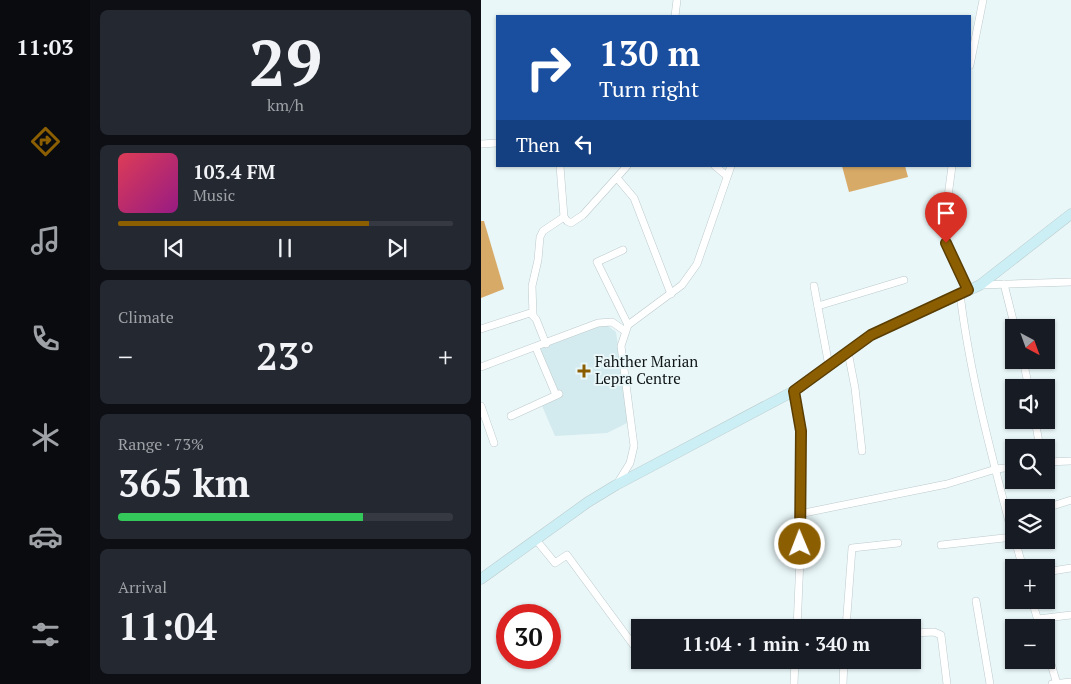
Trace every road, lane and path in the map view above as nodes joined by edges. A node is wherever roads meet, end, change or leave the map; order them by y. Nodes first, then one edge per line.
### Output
1 (677, 0) edge
2 (983, 0) edge
3 (675, 15) edge
4 (971, 60) edge
5 (496, 143) edge
6 (481, 144) edge
7 (560, 167) edge
8 (626, 167) edge
9 (716, 167) edge
10 (731, 167) edge
11 (952, 167) edge
12 (727, 176) junction
13 (617, 178) junction
14 (1071, 214) edge
15 (564, 217) junction
16 (623, 250) dead end
17 (904, 280) dead end
18 (1071, 282) edge
19 (1004, 284) junction
20 (980, 285) junction
21 (814, 286) dead end
22 (964, 292) junction
23 (671, 294) junction
24 (818, 306) junction
25 (533, 315) junction
26 (1013, 319) edge
27 (626, 328) junction
28 (481, 329) edge
29 (546, 344) junction
30 (536, 348) junction
31 (848, 352) junction
32 (829, 366) junction
33 (481, 367) edge
34 (794, 391) junction
35 (481, 406) edge
36 (511, 416) dead end
37 (494, 443) dead end
38 (862, 451) dead end
39 (1071, 461) edge
40 (1055, 462) edge
41 (1005, 468) edge
42 (996, 469) junction
43 (616, 485) junction
44 (1005, 499) edge
45 (1071, 500) edge
46 (1055, 505) edge
47 (799, 514) junction
48 (1005, 539) edge
49 (537, 541) junction
50 (898, 543) dead end
51 (941, 545) dead end
52 (1071, 568) edge
53 (1055, 571) edge
54 (481, 579) edge
55 (976, 601) dead end
56 (1035, 609) edge
57 (1071, 615) edge
58 (797, 619) edge
59 (847, 619) edge
60 (1038, 619) joint
61 (921, 633) edge
62 (631, 642) edge
63 (795, 669) edge
64 (844, 669) edge
65 (1053, 669) edge
66 (1071, 682) edge
67 (794, 684) edge
68 (843, 684) edge
69 (947, 684) edge
70 (990, 684) edge
71 (1052, 684) edge
72 (1057, 684) edge

1 - 3 street
2 - 4 street
5 - 6 street
7 - 15 street
8 - 13 street
9 - 12 street
10 - 12 street
11 - 22 street
12 - 23 street
13 - 15 street
13 - 23 street
14 - 20 street
15 - 25 street
16 - 27 street
17 - 24 street
18 - 19 street
19 - 20 street
19 - 26 street
20 - 22 street
21 - 24 street
22 - 31 street
22 - 42 street
23 - 27 street
24 - 32 street
25 - 28 street
25 - 29 street
27 - 29 street
27 - 43 street
29 - 30 street
30 - 33 street
30 - 36 street
31 - 32 street
31 - 38 street
32 - 34 street
34 - 43 street
34 - 47 street
35 - 37 street
39 - 40 street
41 - 42 street
42 - 44 street
42 - 47 street
43 - 49 street
45 - 46 street
47 - 58 street
48 - 51 street
49 - 54 street
49 - 62 street
50 - 59 street
52 - 53 street
55 - 70 street
56 - 60 street
57 - 60 street
61 - 69 street
63 - 67 street
64 - 68 street
65 - 72 street
66 - 72 street
71 - 72 street

